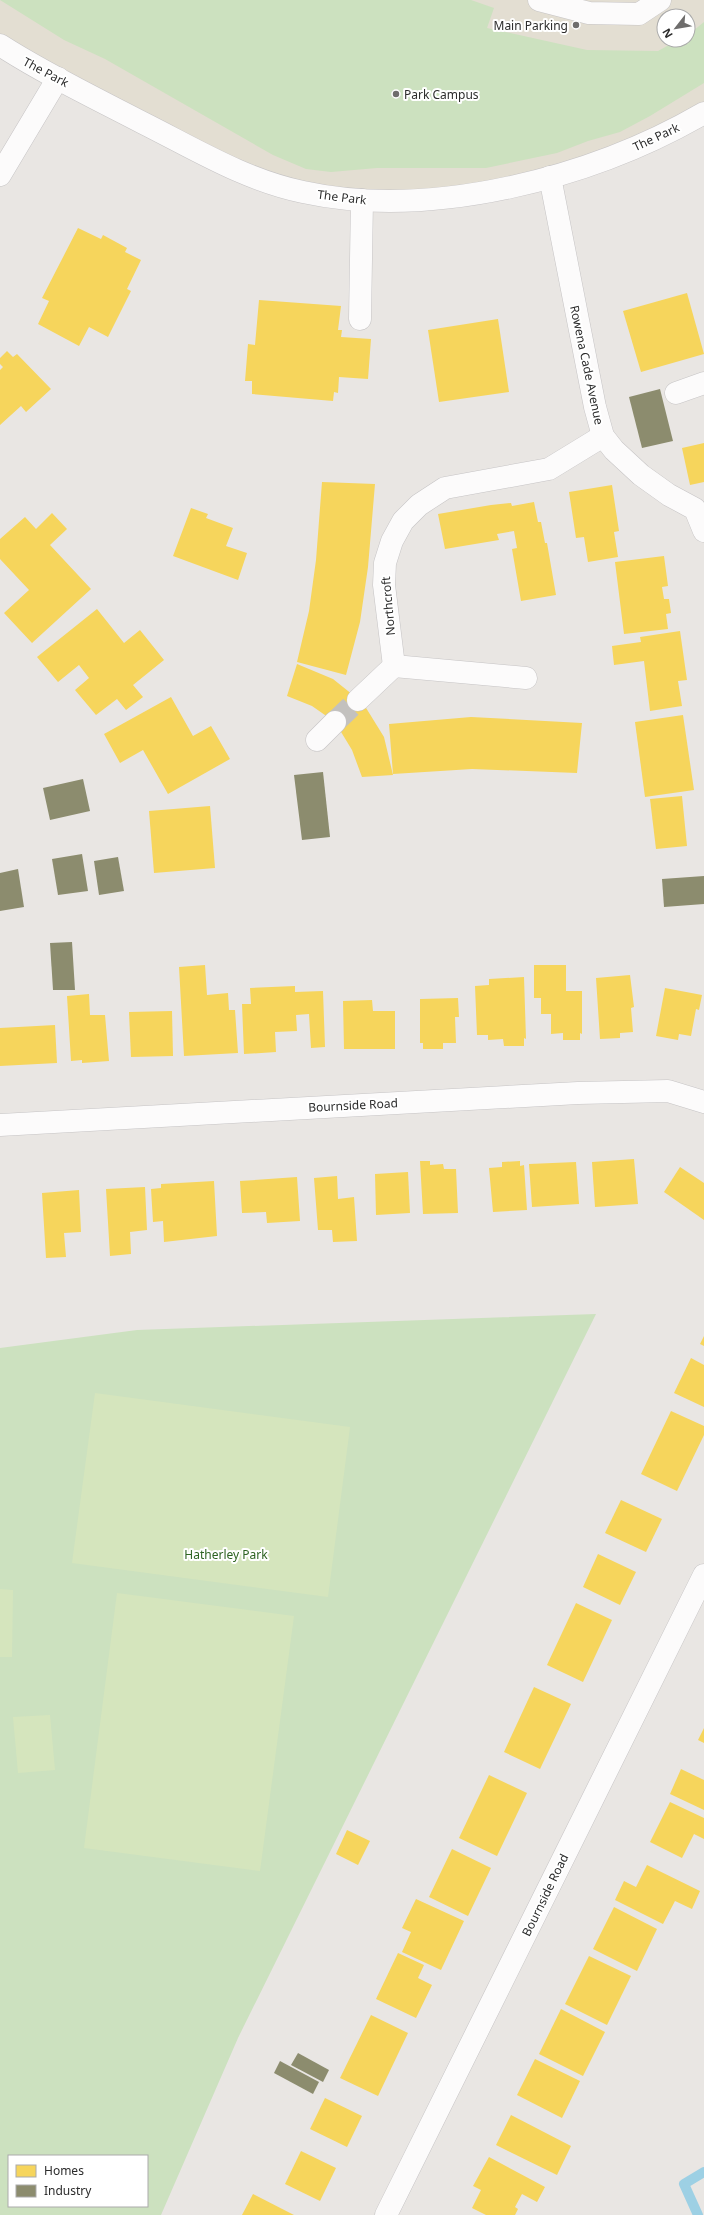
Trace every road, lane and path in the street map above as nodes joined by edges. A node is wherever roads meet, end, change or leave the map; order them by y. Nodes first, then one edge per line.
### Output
1 (540, 0) edge
2 (660, 0) edge
3 (0, 45) edge
4 (58, 78) junction
5 (704, 113) edge
6 (0, 175) edge
7 (550, 177) junction
8 (362, 200) junction
9 (360, 319) dead end
10 (704, 383) edge
11 (676, 393) dead end
12 (604, 436) junction
13 (704, 531) edge
14 (394, 666) junction
15 (526, 678) dead end
16 (358, 700) tunnel mouth
17 (335, 722) tunnel mouth
18 (317, 740) dead end
19 (704, 1102) edge
20 (0, 1125) edge
21 (704, 1575) edge
22 (386, 2215) edge

1 - 2 street
3 - 4 street, The Park
4 - 6 street
4 - 8 street, The Park
5 - 7 street, The Park
7 - 8 street, The Park
7 - 12 street, Rowena Cade Avenue
8 - 9 street
10 - 11 street
12 - 13 street, Rowena Cade Avenue
12 - 14 street, Northcroft
14 - 15 street
14 - 16 street
17 - 18 street
19 - 20 street, Bournside Road
21 - 22 street, Bournside Road

